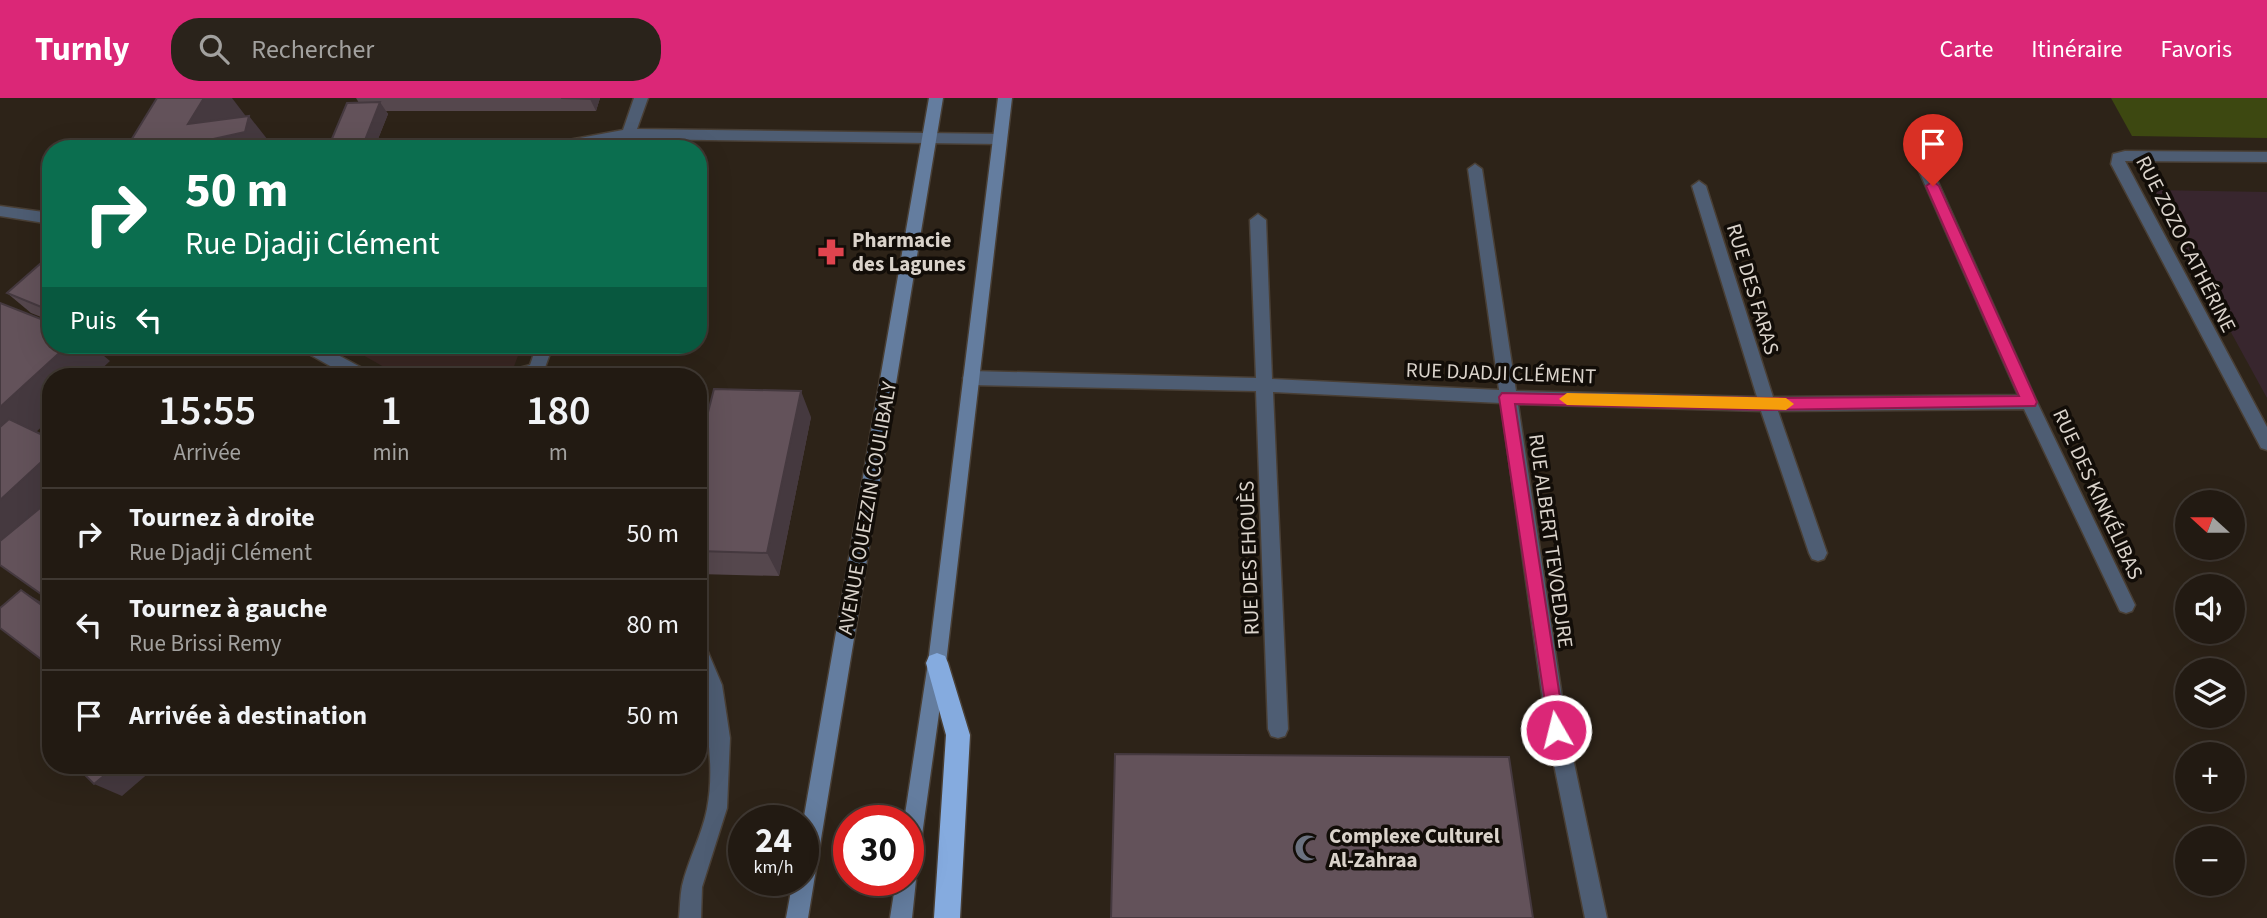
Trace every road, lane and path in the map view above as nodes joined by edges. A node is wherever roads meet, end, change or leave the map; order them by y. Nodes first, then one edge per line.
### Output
1 (641, 98) edge
2 (936, 98) edge
3 (1005, 98) edge
4 (929, 139) junction
5 (1000, 139) junction
6 (627, 140) edge
7 (707, 141) edge
8 (2267, 158) edge
9 (1922, 162) dead end
10 (1475, 169) dead end
11 (1699, 186) dead end
12 (0, 211) edge
13 (42, 218) edge
14 (1258, 220) dead end
15 (322, 354) edge
16 (348, 368) edge
17 (971, 378) junction
18 (1265, 385) junction
19 (1507, 397) junction
20 (2029, 402) junction
21 (1767, 404) junction
22 (2267, 443) edge
23 (1818, 553) dead end
24 (2126, 606) dead end
25 (937, 663) junction
26 (707, 673) edge
27 (1278, 729) dead end
28 (917, 805) edge
29 (904, 896) edge
30 (690, 918) edge
31 (797, 918) edge
32 (901, 918) edge
33 (947, 918) edge
34 (1596, 918) edge

1 - 6 street
2 - 4 street, AVENUE OUEZZIN COULIBALY
3 - 5 street
4 - 5 street
4 - 7 street
4 - 31 street, AVENUE OUEZZIN COULIBALY
5 - 17 street
8 - 22 street, RUE ZOZO CATHÉRINE
9 - 20 street, RUE DES KINKÉLIBAS
10 - 19 street, RUE ALBERT TEVOEDJRE
11 - 21 street, RUE DES FARAS
12 - 13 street
14 - 18 street, RUE DES EHOUÈS
15 - 16 street
17 - 18 street, RUE DJADJI CLÉMENT
17 - 25 street
18 - 19 street, RUE DJADJI CLÉMENT
18 - 27 street, RUE DES EHOUÈS
19 - 21 street, RUE DJADJI CLÉMENT
19 - 34 street, RUE ALBERT TEVOEDJRE
20 - 21 street, RUE DJADJI CLÉMENT
20 - 24 street, RUE DES KINKÉLIBAS
21 - 23 street, RUE DES FARAS
25 - 28 street
25 - 33 highway
26 - 30 street
29 - 32 street

